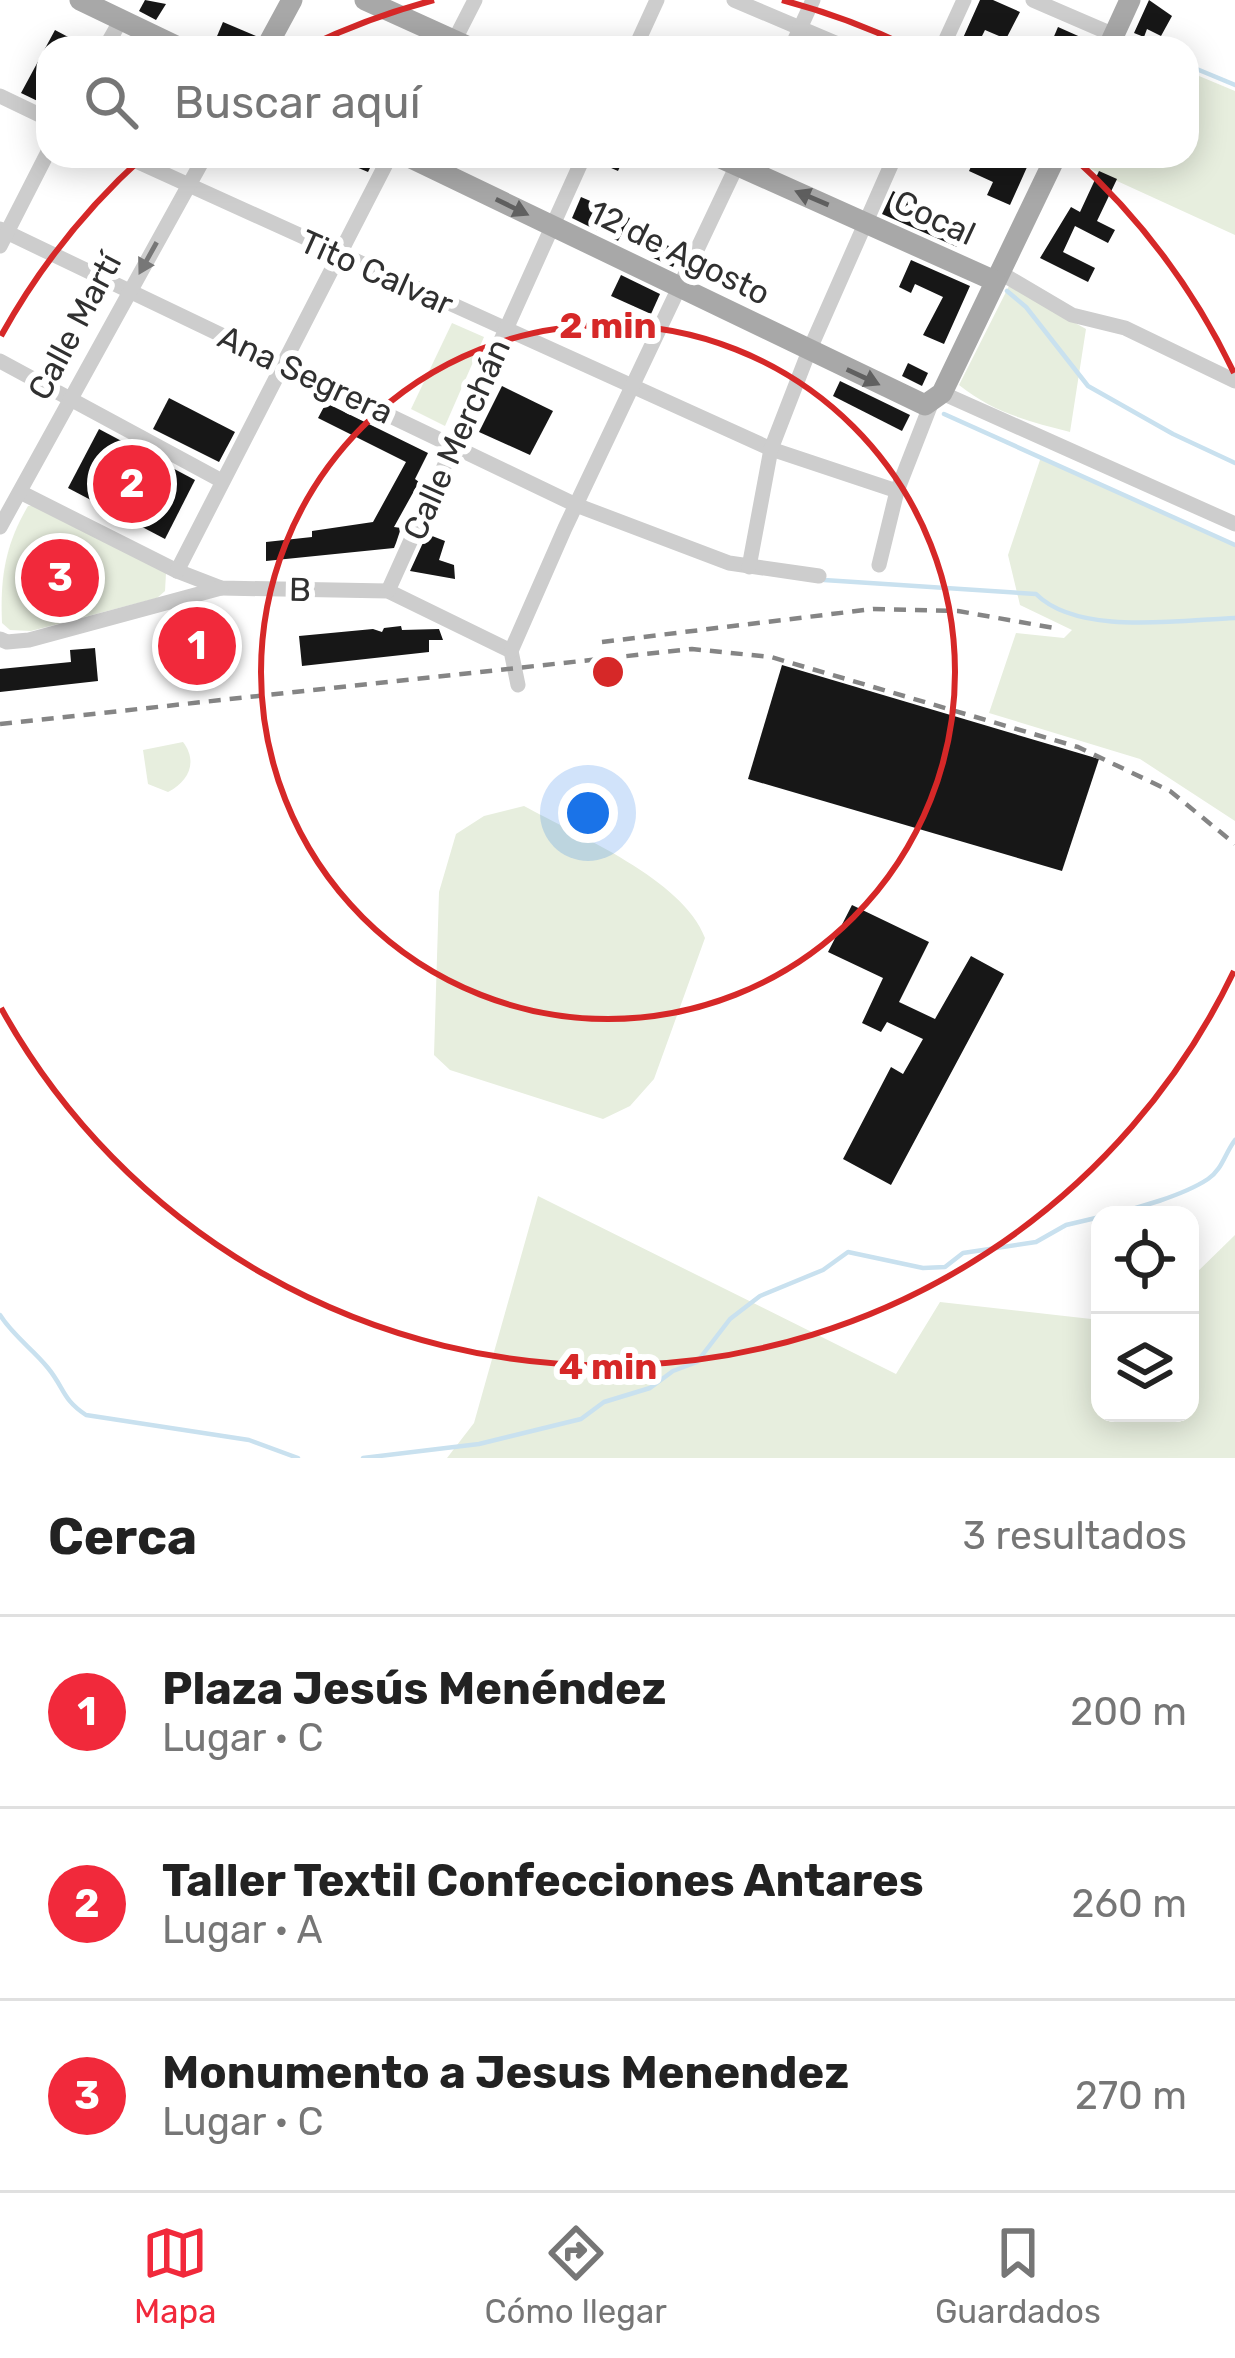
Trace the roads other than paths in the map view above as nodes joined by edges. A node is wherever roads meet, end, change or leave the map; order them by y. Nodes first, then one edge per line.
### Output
1 (80, 0) edge
2 (292, 0) edge
3 (365, 0) edge
4 (475, 0) edge
5 (657, 0) edge
6 (734, 0) edge
7 (813, 0) edge
8 (964, 0) edge
9 (1034, 0) edge
10 (1130, 0) edge
11 (127, 10) edge
12 (800, 29) junction
13 (112, 36) edge
14 (163, 36) edge
15 (272, 36) edge
16 (438, 36) edge
17 (462, 36) edge
18 (640, 36) edge
19 (797, 36) edge
20 (817, 36) edge
21 (948, 36) edge
22 (1100, 36) edge
23 (1114, 36) edge
24 (0, 96) edge
25 (36, 113) edge
26 (39, 168) edge
27 (150, 168) edge
28 (198, 168) edge
29 (384, 168) edge
30 (432, 168) edge
31 (579, 168) edge
32 (727, 168) edge
33 (750, 168) edge
34 (890, 168) edge
35 (1050, 168) edge
36 (188, 186) junction
37 (866, 222) junction
38 (552, 226) junction
39 (2, 236) edge
40 (339, 255) junction
41 (997, 276) junction
42 (678, 288) junction
43 (129, 291) junction
44 (505, 331) junction
45 (809, 351) junction
46 (0, 362) edge
47 (282, 363) junction
48 (1235, 381) edge
49 (631, 387) junction
50 (72, 398) junction
51 (933, 401) junction
52 (454, 445) junction
53 (771, 449) junction
54 (222, 481) junction
55 (897, 491) junction
56 (12, 499) edge
57 (576, 505) junction
58 (1235, 524) edge
59 (0, 527) edge
60 (879, 565) dead end
61 (749, 567) junction
62 (177, 571) junction
63 (818, 576) dead end
64 (221, 588) junction
65 (388, 591) junction
66 (0, 638) edge
67 (512, 652) junction
68 (518, 685) dead end

1 - 11 main road
2 - 15 main road
3 - 16 main road
4 - 17 street
5 - 18 street
6 - 12 street
7 - 12 street
8 - 21 street
9 - 22 street
10 - 23 main road
11 - 13 street
11 - 14 main road
12 - 19 street
12 - 20 street
24 - 25 street
26 - 39 street
27 - 36 street, Tito Calvar
28 - 36 street, Calle Martí
29 - 40 street
30 -> 38 main road, 12 de Agosto
31 - 38 street, Calle Merchán
32 - 42 street
37 -> 33 main road, Cocal
34 - 37 street
35 - 41 main road
36 - 40 street, Tito Calvar
36 -> 43 street, Calle Martí
37 - 41 main road, Cocal
37 - 45 street
38 - 42 main road, 12 de Agosto
38 - 44 street, Calle Merchán
39 - 43 street, Ana Segrera
40 - 44 street, Tito Calvar
40 - 47 street
41 - 48 street, Cocal
41 - 51 main road
42 - 45 main road, 12 de Agosto
42 - 49 street
43 - 47 street, Ana Segrera
43 - 50 street, Calle Martí
44 - 49 street, Tito Calvar
44 - 52 street, Calle Merchán
45 -> 51 main road, 12 de Agosto
45 - 53 street
46 - 50 street
47 - 52 street, Ana Segrera
47 - 54 street
49 - 53 street, Tito Calvar
49 - 57 street
50 - 54 street
50 - 56 street, Calle Martí
51 - 55 street
51 - 58 street, 12 de Agosto
52 - 57 street, Ana Segrera
52 - 65 street, Calle Merchán
53 - 55 street, Tito Calvar
53 - 61 street
54 - 62 street
55 - 60 street
56 - 59 street, Calle Martí
56 - 62 street, B
57 - 61 street, Ana Segrera
57 - 67 street
61 - 63 street, Ana Segrera
62 - 64 street, B
64 - 65 street, B
64 - 66 street
65 - 67 street, B
67 - 68 street

